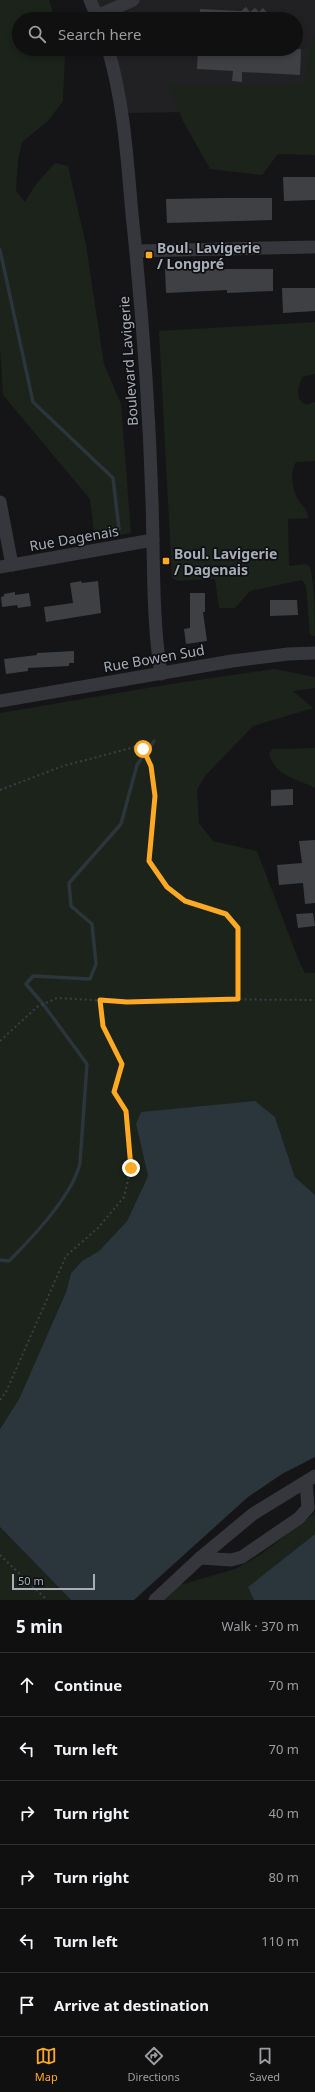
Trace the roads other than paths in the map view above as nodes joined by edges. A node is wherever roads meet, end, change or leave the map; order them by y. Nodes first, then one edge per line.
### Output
1 (90, 0) edge
2 (133, 0) edge
3 (95, 12) edge
4 (108, 12) edge
5 (110, 56) edge
6 (313, 247) dead end
7 (136, 251) junction
8 (0, 502) edge
9 (153, 540) junction
10 (6, 566) edge
11 (315, 653) edge
12 (161, 674) junction
13 (0, 701) edge
14 (310, 1479) edge
15 (200, 1558) junction
16 (155, 1600) edge

1 - 3 street
2 - 4 street
5 - 7 street, Boulevard Lavigerie
6 - 7 street
7 - 9 street, Boulevard Lavigerie
8 - 10 street
9 - 10 street, Rue Dagenais
9 - 12 street, Boulevard Lavigerie
11 - 12 street, Rue Bowen Sud
12 - 13 street, Rue Bowen Sud
14 - 15 street
14 - 15 street
15 - 16 street

